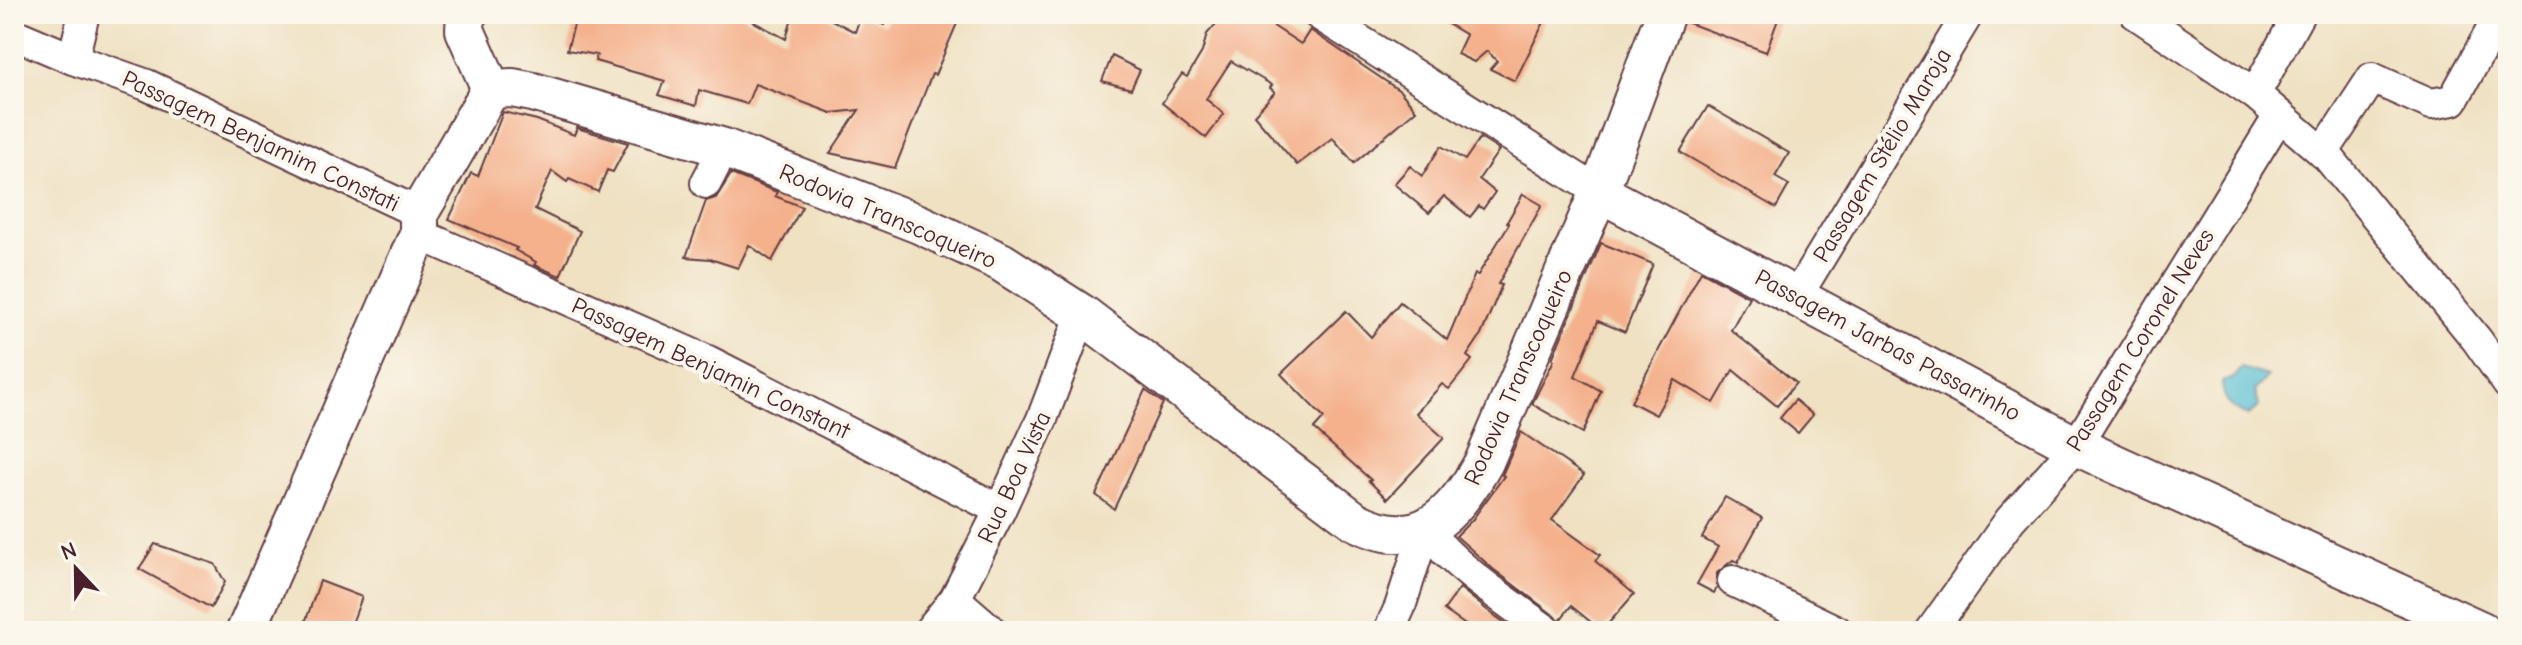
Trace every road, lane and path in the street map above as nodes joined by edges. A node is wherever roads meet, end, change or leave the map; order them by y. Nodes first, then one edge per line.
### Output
1 (84, 14) edge
2 (466, 14) edge
3 (1318, 14) edge
4 (1665, 14) edge
5 (1968, 14) edge
6 (2136, 14) edge
7 (2299, 14) edge
8 (2493, 23) edge
9 (14, 34) edge
10 (73, 59) junction
11 (491, 89) junction
12 (2255, 94) junction
13 (2279, 116) junction
14 (724, 148) junction
15 (2323, 153) junction
16 (706, 183) dead end
17 (1599, 192) junction
18 (419, 223) junction
19 (1796, 297) junction
20 (1082, 314) junction
21 (2508, 384) edge
22 (2076, 446) junction
23 (1000, 510) junction
24 (1425, 529) junction
25 (1733, 581) dead end
26 (955, 599) junction
27 (246, 631) edge
28 (929, 631) edge
29 (992, 631) edge
30 (1389, 631) edge
31 (1547, 631) edge
32 (1837, 631) edge
33 (1931, 631) edge
34 (2482, 631) edge

1 - 10 street
2 - 11 main road
3 - 17 street, Passagem Jarbas Passarinho
4 - 17 main road, Rodovia Transcoqueiro
5 - 19 street, Passagem Stélio Maroja
6 - 12 street
7 - 12 street
8 - 15 street
9 - 10 street, Passagem Benjamim Constati
10 - 18 street, Passagem Benjamim Constati
11 - 14 main road, Rodovia Transcoqueiro
11 - 18 main road
12 - 13 street
13 - 15 street
13 - 22 street, Passagem Coronel Neves
14 - 16 street
14 - 20 main road, Rodovia Transcoqueiro
15 - 21 street
17 - 19 main road, Passagem Jarbas Passarinho
17 - 24 main road, Rodovia Transcoqueiro
18 - 23 street, Passagem Benjamin Constant
18 - 27 main road
19 - 22 main road, Passagem Jarbas Passarinho
20 - 23 street, Rua Boa Vista
20 - 24 main road, Rodovia Transcoqueiro
22 - 33 street, Passagem Coronel Neves
22 - 34 main road, Passagem Jarbas Passarinho
23 - 26 street, Rua Boa Vista
24 - 30 street
24 - 31 street
25 - 32 street
26 - 28 street, Rua Boa Vista
26 - 29 street

